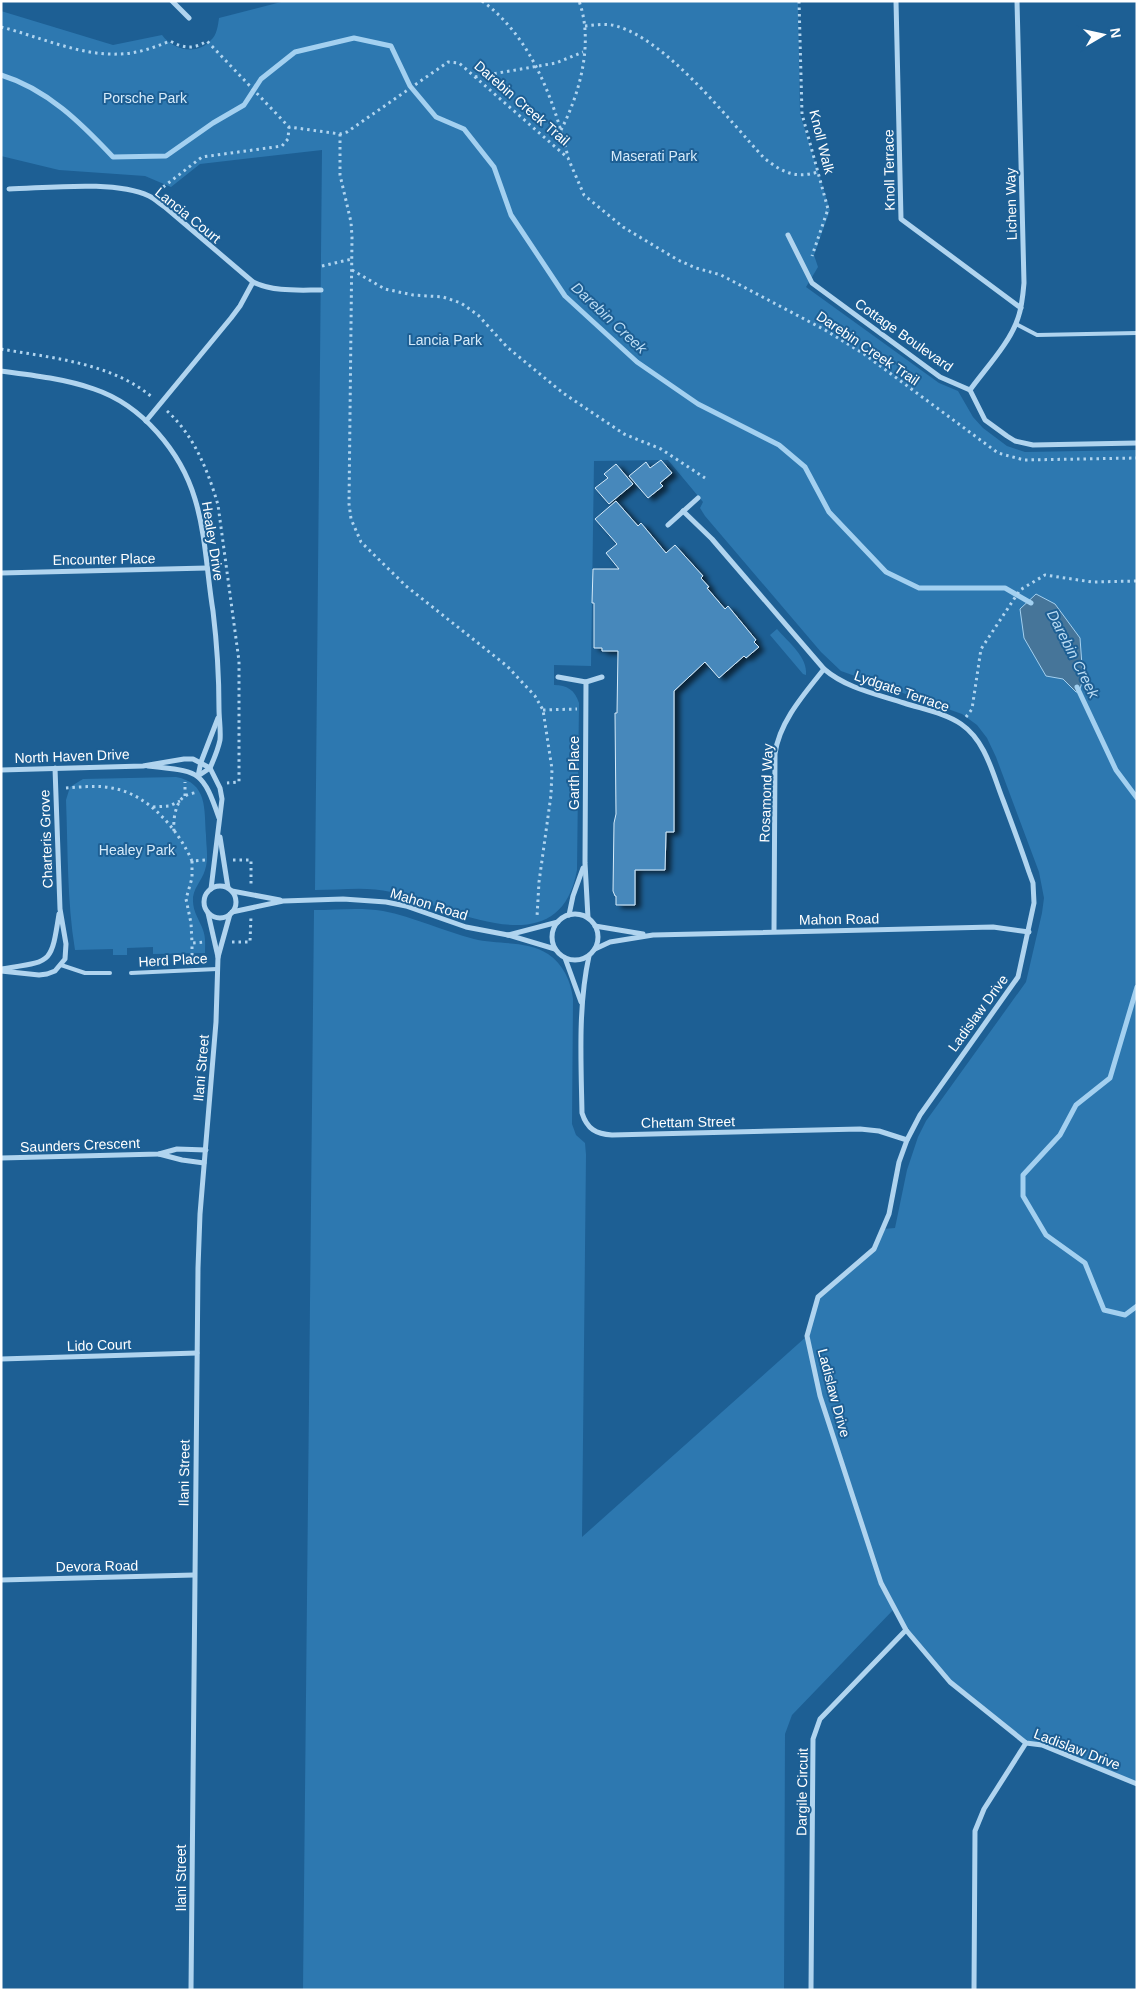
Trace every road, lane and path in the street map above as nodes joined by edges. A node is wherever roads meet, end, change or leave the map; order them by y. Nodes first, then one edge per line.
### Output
1 (172, 1) edge
2 (482, 1) edge
3 (579, 1) edge
4 (799, 1) edge
5 (896, 1) edge
6 (1017, 1) edge
7 (189, 18) dead end
8 (585, 26) junction
9 (1, 27) edge
10 (584, 51) junction
11 (537, 67) junction
12 (475, 77) junction
13 (289, 127) junction
14 (561, 130) junction
15 (340, 134) junction
16 (568, 158) junction
17 (818, 172) junction
18 (9, 189) dead end
19 (151, 197) junction
20 (788, 235) dead end
21 (352, 259) junction
22 (813, 261) dead end
23 (322, 266) dead end
24 (352, 270) junction
25 (252, 282) junction
26 (321, 290) dead end
27 (1021, 308) junction
28 (1016, 324) junction
29 (1137, 333) edge
30 (1, 349) edge
31 (1, 371) edge
32 (970, 390) junction
33 (160, 405) junction
34 (146, 421) junction
35 (972, 434) dead end
36 (1137, 443) edge
37 (706, 478) dead end
38 (698, 498) dead end
39 (683, 511) junction
40 (668, 525) dead end
41 (207, 568) junction
42 (1, 573) edge
43 (1137, 581) edge
44 (824, 669) junction
45 (602, 676) dead end
46 (558, 677) dead end
47 (586, 682) junction
48 (586, 709) junction
49 (543, 710) junction
50 (219, 716) junction
51 (961, 724) junction
52 (201, 762) junction
53 (142, 766) junction
54 (56, 768) junction
55 (210, 768) junction
56 (1, 770) edge
57 (198, 776) junction
58 (218, 785) junction
59 (56, 788) junction
60 (208, 788) junction
61 (181, 801) junction
62 (151, 807) junction
63 (219, 818) junction
64 (174, 831) junction
65 (219, 832) junction
66 (214, 860) junction
67 (223, 860) junction
68 (585, 863) junction
69 (211, 889) junction
70 (230, 889) junction
71 (251, 895) junction
72 (283, 901) junction
73 (251, 908) junction
74 (60, 909) junction
75 (208, 913) junction
76 (231, 913) junction
77 (569, 915) junction
78 (588, 918) junction
79 (558, 922) junction
80 (595, 926) junction
81 (536, 928) junction
82 (774, 931) junction
83 (1029, 932) junction
84 (508, 935) junction
85 (648, 935) junction
86 (192, 942) dead end
87 (250, 942) dead end
88 (555, 949) junction
89 (594, 949) junction
90 (589, 956) junction
91 (218, 957) junction
92 (565, 958) junction
93 (61, 965) junction
94 (217, 969) junction
95 (1, 970) edge
96 (194, 970) junction
97 (110, 973) dead end
98 (131, 973) dead end
99 (582, 1010) junction
100 (907, 1140) junction
101 (206, 1150) junction
102 (159, 1154) junction
103 (1, 1158) edge
104 (204, 1163) junction
105 (197, 1353) junction
106 (1, 1359) edge
107 (194, 1575) junction
108 (1, 1580) edge
109 (906, 1630) junction
110 (1026, 1743) junction
111 (1137, 1784) edge
112 (191, 1990) edge
113 (811, 1990) edge
114 (974, 1990) edge

1 - 7 street
2 - 11 path
3 - 8 path
4 - 17 path, Knoll Walk
5 - 27 street, Knoll Terrace
6 - 27 street, Lichen Way
8 - 10 path
8 - 17 path
9 - 13 path
10 - 11 path
10 - 14 path
11 - 12 path
11 - 14 path
12 - 15 path, Darebin Creek Trail
12 - 16 path, Darebin Creek Trail
13 - 15 path
13 - 19 path
14 - 16 path
15 - 21 path
16 - 35 path, Darebin Creek Trail
17 - 22 path, Knoll Walk
18 - 19 street, Lancia Court
19 - 25 street, Lancia Court
20 - 32 street, Cottage Boulevard
21 - 23 path
21 - 24 path
24 - 37 path
24 - 49 path
25 - 26 street, Lancia Court
25 - 33 street
27 - 28 street, Lichen Way
28 - 29 lane
28 - 32 street, Lichen Way
30 - 33 path
31 - 34 street, Healey Drive
32 - 36 street
33 - 34 street
33 - 58 path
34 - 41 street, Healey Drive
38 - 39 street
39 - 40 street
39 - 44 street, Lydgate Terrace
41 - 42 street, Encounter Place
41 - 50 street, Healey Drive
43 - 51 path
44 - 51 street, Lydgate Terrace
44 - 82 street, Rosamond Way
45 - 47 street
46 - 47 street
47 - 48 street, Garth Place
48 - 49 path
48 - 68 street, Garth Place
49 - 81 path
50 - 52 street, Healey Drive
50 - 55 street, Healey Drive
51 - 83 street, Lydgate Terrace
52 - 53 street, North Haven Drive
52 - 55 street
52 - 57 street, Healey Drive
53 - 54 street, North Haven Drive
53 - 57 street, North Haven Drive
54 - 56 street, North Haven Drive
54 - 59 street, Charteris Grove
55 - 57 street
55 - 58 street
57 - 60 street
58 - 63 street
59 - 62 path
59 - 74 street, Charteris Grove
60 - 61 path
60 - 63 street
61 - 62 path
61 - 64 path
62 - 64 path
63 - 65 street
64 - 66 path
65 - 66 street
65 - 67 street
66 - 69 street
67 - 70 street
67 - 71 path
68 - 77 street, Garth Place
68 - 78 street, Garth Place
69 - 70 street
69 - 75 street
70 - 71 street, Mahon Road
70 - 76 street
71 - 72 street, Mahon Road
72 - 73 street, Mahon Road
72 - 84 street, Mahon Road
73 - 76 street, Mahon Road
73 - 87 path
74 - 93 street, Charteris Grove
74 - 95 street, Charteris Grove
75 - 76 street
75 - 91 street, Ilani Street
76 - 91 street, Ilani Street
77 - 78 street
77 - 79 street
78 - 80 street
79 - 81 street, Mahon Road
79 - 88 street
80 - 85 street, Mahon Road
80 - 89 street
81 - 84 street, Mahon Road
82 - 83 street, Mahon Road
82 - 85 street, Mahon Road
83 - 100 street, Ladislaw Drive
84 - 88 street, Mahon Road
85 - 89 street, Mahon Road
86 - 96 path
88 - 92 street
89 - 90 street
90 - 92 street
90 - 99 street, Chettam Street
91 - 94 street, Ilani Street
92 - 99 street, Chettam Street
93 - 95 street, Charteris Grove
93 - 97 lane
94 - 96 lane, Herd Place
94 - 101 street, Ilani Street
96 - 98 lane, Herd Place
99 - 100 street, Chettam Street
100 - 109 street, Ladislaw Drive
101 - 102 street, Saunders Crescent
101 - 104 street, Ilani Street
102 - 103 street, Saunders Crescent
102 - 104 street, Saunders Crescent
104 - 105 street, Ilani Street
105 - 106 street, Lido Court
105 - 107 street, Ilani Street
107 - 108 street, Devora Road
107 - 112 street, Ilani Street
109 - 110 street, Ladislaw Drive
109 - 113 street, Dargile Circuit
110 - 111 street, Ladislaw Drive
110 - 114 street

